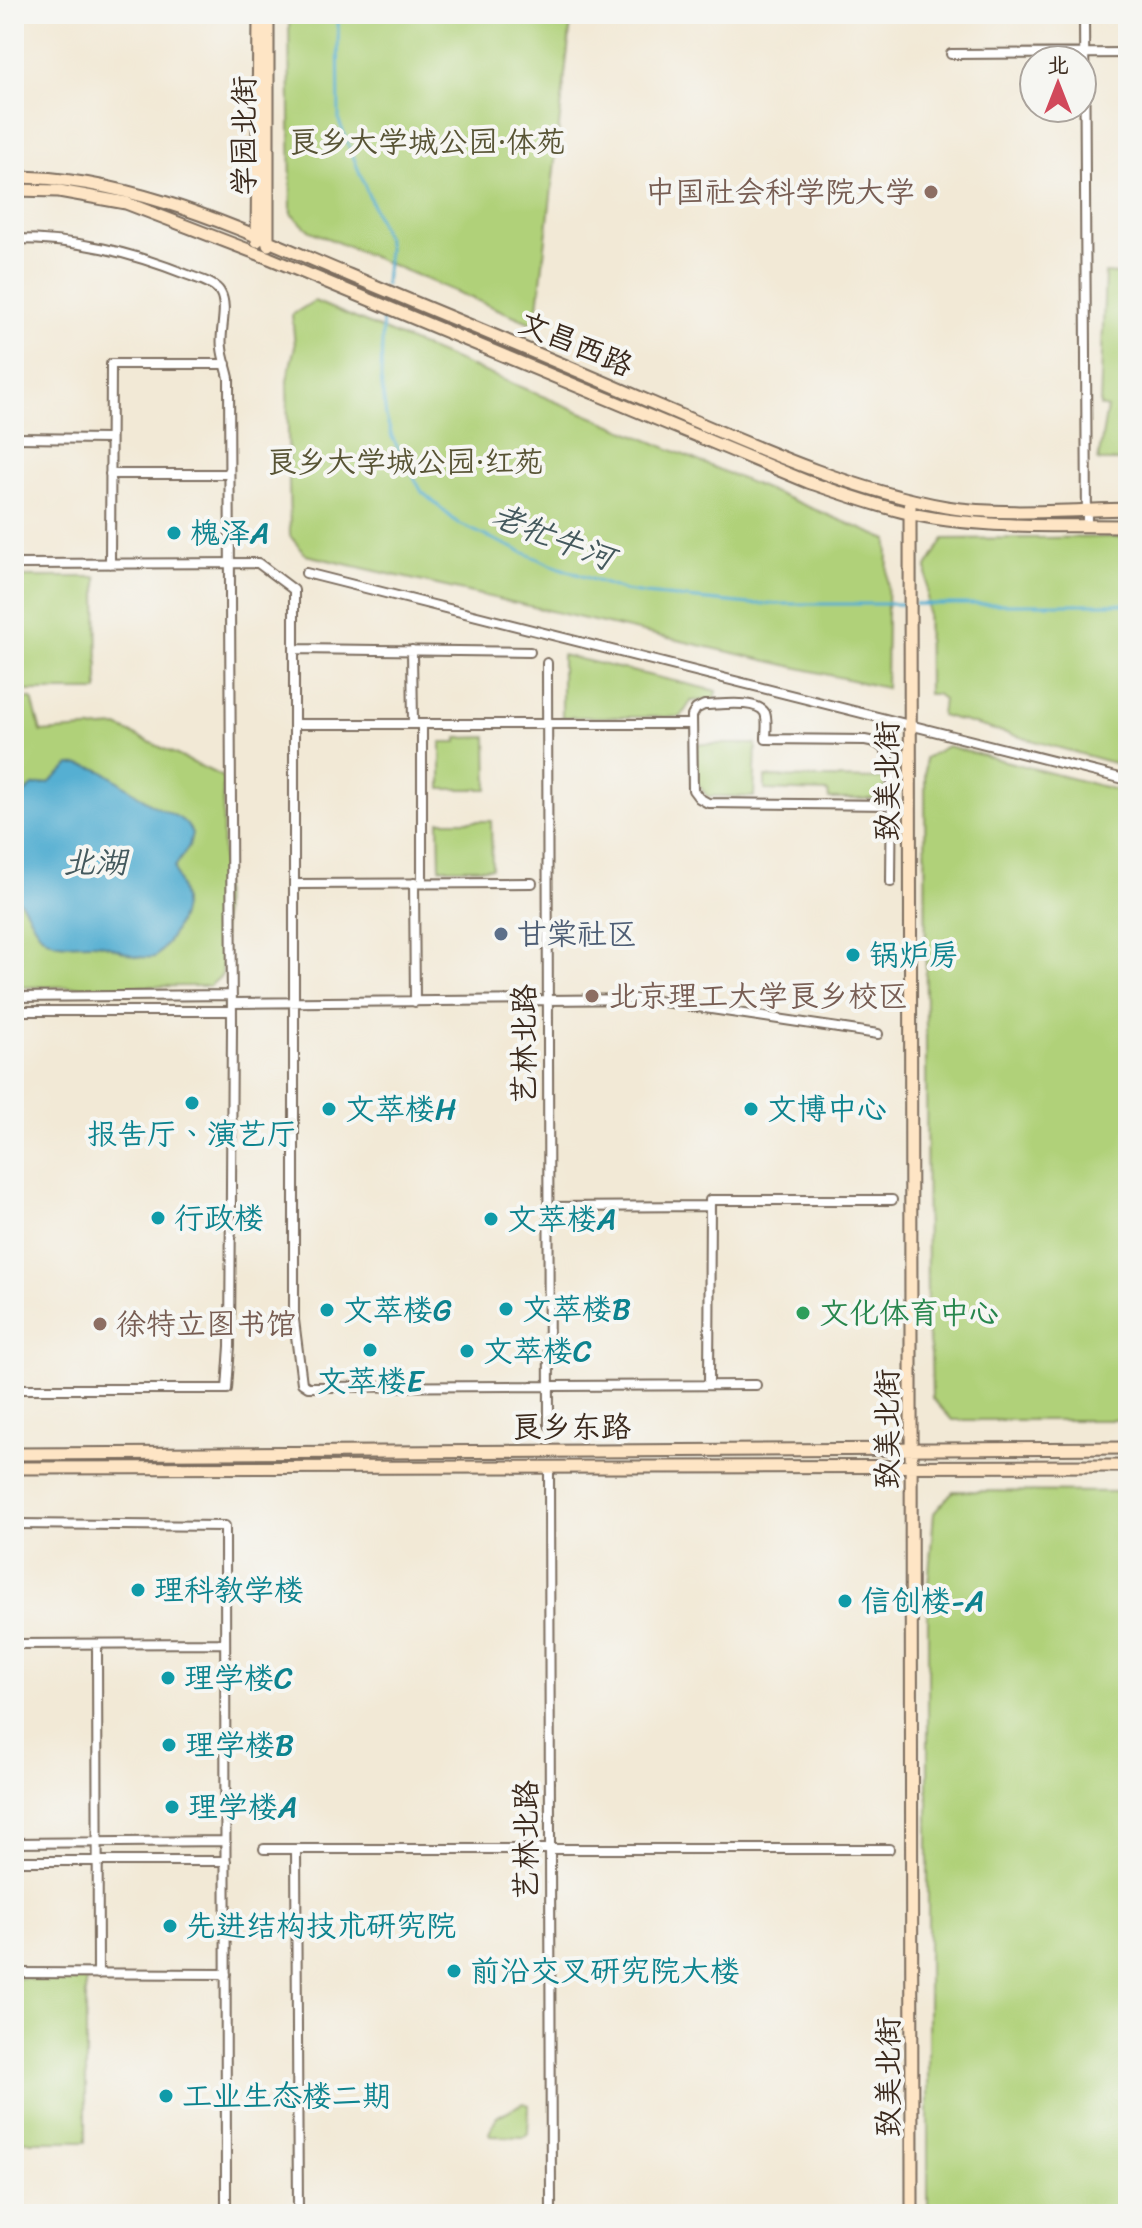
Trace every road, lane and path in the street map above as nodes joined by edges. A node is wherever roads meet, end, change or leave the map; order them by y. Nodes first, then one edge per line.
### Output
1 (259, 14) edge
2 (268, 14) edge
3 (1084, 14) edge
4 (1084, 44) edge
5 (1018, 53) edge
6 (1098, 53) edge
7 (1128, 53) edge
8 (951, 54) dead end
9 (1084, 124) edge
10 (14, 177) edge
11 (14, 190) edge
12 (14, 239) edge
13 (263, 239) junction
14 (263, 256) junction
15 (226, 364) junction
16 (14, 438) edge
17 (110, 439) junction
18 (110, 474) junction
19 (229, 474) junction
20 (910, 500) junction
21 (1086, 509) junction
22 (1128, 509) edge
23 (910, 514) junction
24 (1087, 526) junction
25 (1128, 526) edge
26 (230, 563) junction
27 (14, 564) edge
28 (110, 564) junction
29 (306, 573) dead end
30 (295, 649) junction
31 (412, 650) junction
32 (530, 652) dead end
33 (547, 663) dead end
34 (547, 723) junction
35 (295, 724) junction
36 (418, 724) junction
37 (691, 724) junction
38 (911, 724) junction
39 (1128, 780) edge
40 (891, 805) junction
41 (891, 882) dead end
42 (418, 883) junction
43 (532, 883) dead end
44 (295, 884) junction
45 (14, 997) edge
46 (547, 1001) junction
47 (415, 1002) junction
48 (232, 1003) junction
49 (295, 1003) junction
50 (14, 1011) edge
51 (878, 1034) dead end
52 (892, 1200) dead end
53 (710, 1206) junction
54 (548, 1207) junction
55 (549, 1385) junction
56 (709, 1385) junction
57 (756, 1385) dead end
58 (14, 1389) edge
59 (549, 1425) dead end
60 (1128, 1448) edge
61 (911, 1449) junction
62 (265, 1453) junction
63 (14, 1454) edge
64 (265, 1466) junction
65 (911, 1466) junction
66 (1128, 1466) edge
67 (549, 1467) junction
68 (14, 1468) edge
69 (14, 1524) edge
70 (225, 1643) junction
71 (14, 1644) edge
72 (97, 1644) junction
73 (225, 1841) junction
74 (98, 1842) junction
75 (14, 1843) edge
76 (264, 1849) dead end
77 (296, 1849) junction
78 (550, 1849) junction
79 (889, 1849) dead end
80 (14, 1861) edge
81 (226, 1861) junction
82 (98, 1862) junction
83 (14, 1973) edge
84 (98, 1974) junction
85 (226, 1974) junction
86 (226, 2214) edge
87 (298, 2214) edge
88 (551, 2214) edge
89 (912, 2214) edge

1 - 13 main road, 学园北街
2 - 13 main road, 学园北街
3 - 4 street
5 - 8 street
6 - 7 street
9 - 21 street
10 - 13 main road, 文昌西路
11 - 14 main road, 文昌西路
12 - 15 street
13 - 14 main road, 学园北街
13 - 20 main road, 文昌西路
14 - 23 main road, 文昌西路
15 - 17 street
15 - 19 street
16 - 17 street
17 - 18 street
18 - 19 street
18 - 28 street
19 - 26 street
20 - 21 main road, 文昌西路
20 - 23 main road, 致美北街
21 - 22 main road, 文昌西路
21 - 24 street
23 - 24 main road, 文昌西路
23 - 38 main road, 致美北街
24 - 25 main road, 文昌西路
26 - 28 street
26 - 30 street
26 - 48 street
27 - 28 street
29 - 38 street
30 - 31 street
30 - 35 street
31 - 32 street
31 - 36 street
33 - 34 street, 艺林北路
34 - 36 street
34 - 37 street
34 - 46 street, 艺林北路
35 - 36 street
35 - 44 street
36 - 42 street
37 - 40 street
37 - 40 street
38 - 39 street
38 - 61 main road, 致美北街
40 - 41 street
42 - 43 street
42 - 44 street
42 - 47 street
44 - 49 street
45 - 48 street
46 - 47 street
46 - 51 street
46 - 54 street, 艺林北路
47 - 49 street
48 - 49 street
48 - 50 street
48 - 58 street
49 - 55 street
52 - 53 street
53 - 54 street
53 - 56 street
54 - 55 street, 艺林北路
55 - 56 street
55 - 59 street, 艺林北路
56 - 57 street
60 - 61 main road, 良乡东路
61 - 62 main road, 良乡东路
61 - 65 main road, 致美北街
62 - 63 main road, 良乡东路
62 - 64 main road
64 - 67 main road, 良乡东路
64 - 68 main road, 良乡东路
65 - 66 main road, 良乡东路
65 - 67 main road, 良乡东路
65 - 89 main road, 致美北街
67 - 78 street, 艺林北路
69 - 70 street
70 - 72 street
70 - 73 street
71 - 72 street
72 - 74 street
73 - 74 street
73 - 81 street
74 - 75 street
74 - 82 street
76 - 77 street
77 - 78 street
77 - 87 street
78 - 79 street
78 - 88 street, 艺林北路
80 - 82 street
81 - 82 street
81 - 85 street
82 - 84 street
83 - 84 street
84 - 85 street
85 - 86 street

